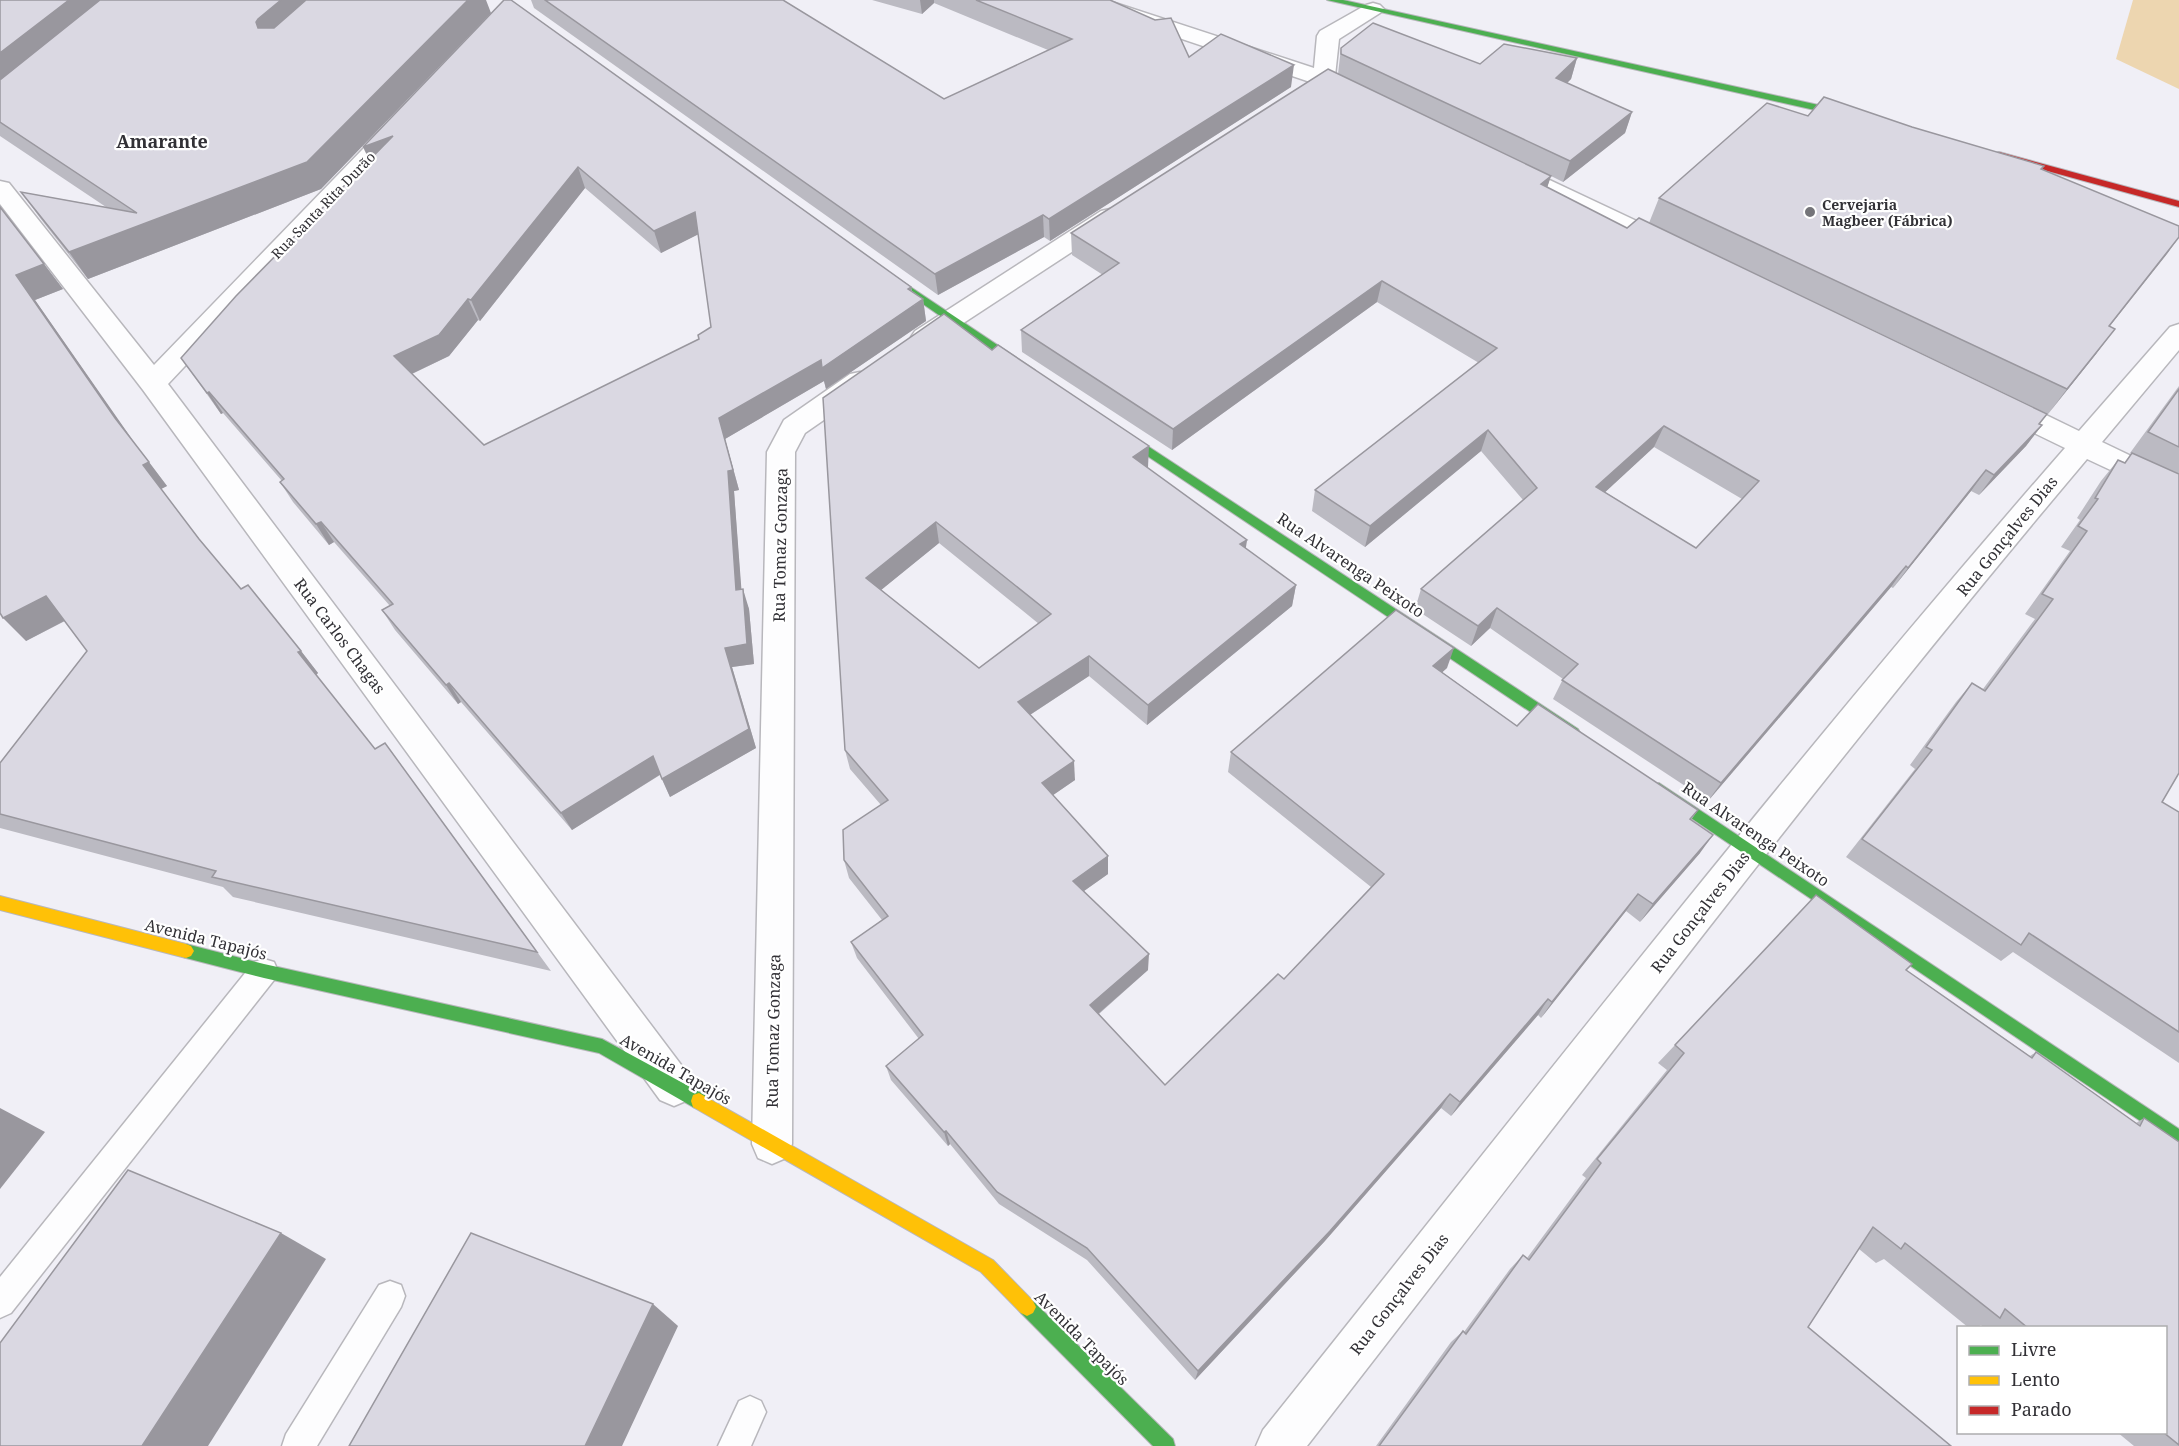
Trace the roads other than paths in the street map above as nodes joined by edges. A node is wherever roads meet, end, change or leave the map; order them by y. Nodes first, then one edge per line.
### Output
1 (1085, 0) edge
2 (1331, 0) edge
3 (1373, 9) junction
4 (1324, 80) junction
5 (1294, 98) edge
6 (1377, 105) edge
7 (415, 109) edge
8 (1874, 121) edge
9 (1988, 152) edge
10 (1484, 156) edge
11 (0, 188) edge
12 (1137, 199) edge
13 (2179, 204) edge
14 (1687, 254) edge
15 (872, 264) edge
16 (950, 319) junction
17 (2179, 333) edge
18 (1040, 379) edge
19 (153, 382) junction
20 (1976, 393) edge
21 (1100, 419) edge
22 (2082, 444) junction
23 (2179, 490) edge
24 (1590, 744) edge
25 (1650, 783) edge
26 (1750, 850) junction
27 (0, 903) edge
28 (264, 971) junction
29 (675, 1088) junction
30 (2179, 1139) edge
31 (772, 1144) junction
32 (390, 1296) dead end
33 (0, 1302) edge
34 (750, 1412) dead end
35 (298, 1446) edge
36 (734, 1446) edge
37 (1166, 1446) edge
38 (1279, 1446) edge

1 - 4 street
2 - 3 main road
3 - 4 street
3 - 8 main road
4 - 5 street
4 - 6 street
7 - 19 street, Rua Santa Rita Durão
9 - 13 main road
10 - 14 street
11 - 19 street, Rua Carlos Chagas
12 - 16 street, Rua Tomaz Gonzaga
15 - 16 main road
16 - 18 main road
16 - 31 street, Rua Tomaz Gonzaga
17 - 22 street, Rua Gonçalves Dias
19 - 29 street, Rua Carlos Chagas
20 - 22 street
21 - 24 main road, Rua Alvarenga Peixoto
22 - 23 street
22 - 26 street, Rua Gonçalves Dias
25 - 26 main road, Rua Alvarenga Peixoto
26 - 30 main road, Rua Alvarenga Peixoto
26 - 38 street, Rua Gonçalves Dias
27 - 28 main road, Avenida Tapajós
28 - 29 main road, Avenida Tapajós
28 - 33 lane
29 - 31 main road, Avenida Tapajós
31 - 37 main road, Avenida Tapajós
32 - 35 lane
34 - 36 lane

